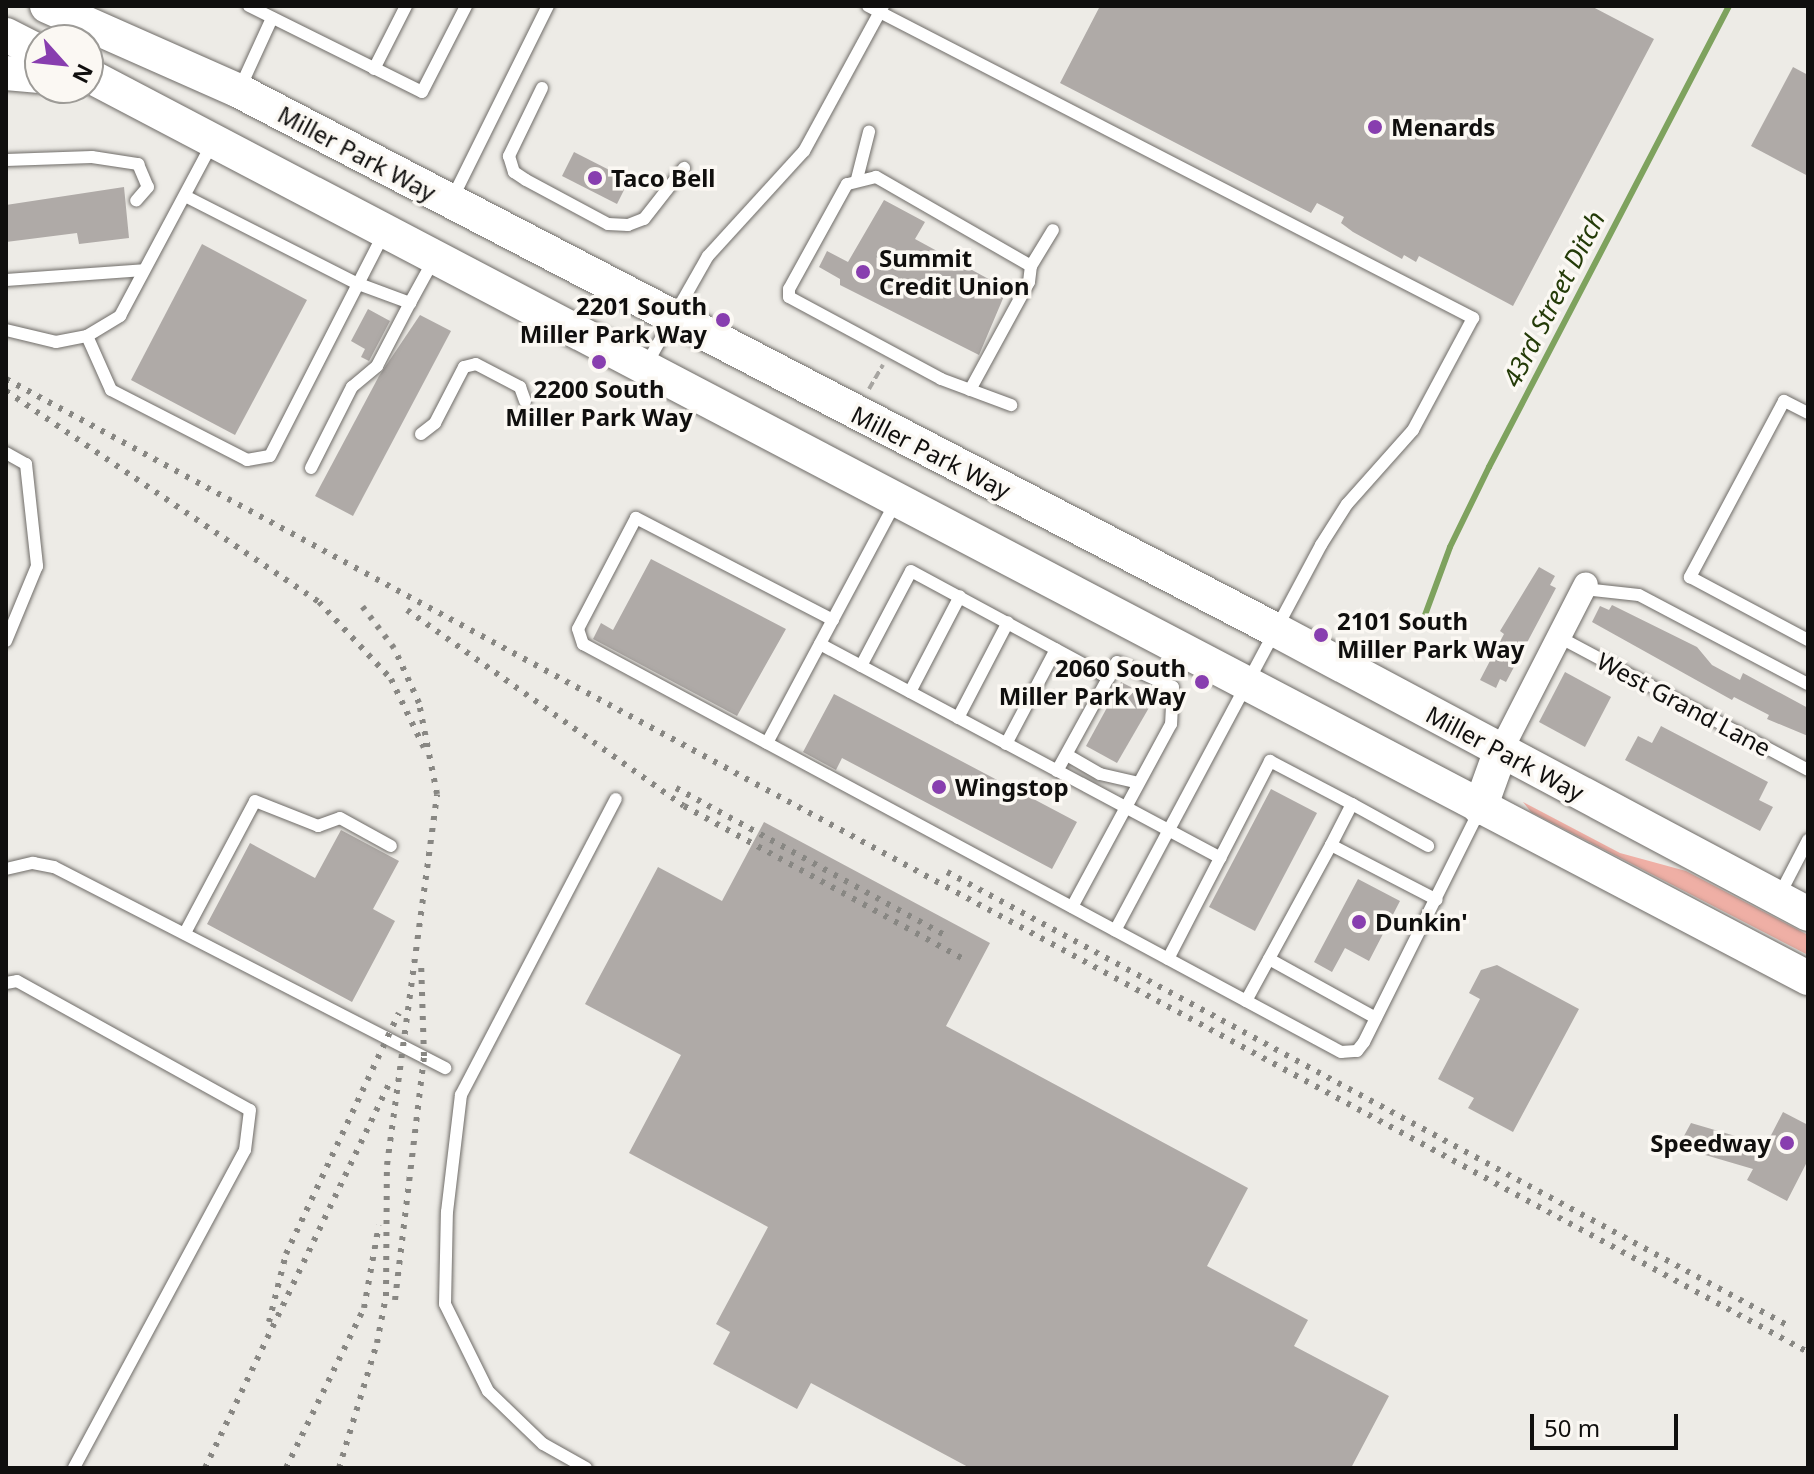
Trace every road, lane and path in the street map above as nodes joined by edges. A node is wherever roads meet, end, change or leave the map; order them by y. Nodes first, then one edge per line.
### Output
1 (47, 6) edge
2 (76, 6) edge
3 (249, 6) edge
4 (406, 6) edge
5 (466, 6) edge
6 (548, 6) edge
7 (877, 8) edge
8 (272, 18) junction
9 (6, 35) edge
10 (117, 37) junction
11 (24, 44) edge
12 (374, 69) junction
13 (104, 83) edge
14 (542, 88) dead end
15 (104, 91) edge
16 (239, 91) junction
17 (136, 98) junction
18 (869, 132) dead end
19 (215, 138) junction
20 (6, 160) edge
21 (684, 168) dead end
22 (857, 179) junction
23 (185, 196) junction
24 (136, 201) dead end
25 (450, 202) junction
26 (1053, 230) dead end
27 (385, 232) junction
28 (434, 258) junction
29 (1031, 266) junction
30 (144, 270) junction
31 (6, 280) edge
32 (356, 283) junction
33 (410, 303) junction
34 (669, 317) junction
35 (6, 330) edge
36 (87, 336) junction
37 (890, 353) junction
38 (644, 367) junction
39 (970, 390) junction
40 (867, 393) dead end
41 (525, 401) dead end
42 (1011, 405) dead end
43 (1808, 413) edge
44 (421, 434) dead end
45 (6, 453) edge
46 (311, 468) dead end
47 (896, 501) junction
48 (1585, 587) joint
49 (960, 596) junction
50 (833, 620) junction
51 (1008, 622) junction
52 (1274, 629) junction
53 (1559, 637) junction
54 (1808, 640) edge
55 (6, 641) edge
56 (820, 644) junction
57 (1056, 649) junction
58 (861, 666) junction
59 (1109, 678) junction
60 (1246, 684) junction
61 (1808, 684) edge
62 (910, 692) junction
63 (958, 718) junction
64 (767, 743) junction
65 (1006, 744) junction
66 (1501, 750) junction
67 (1067, 755) junction
68 (1808, 770) edge
69 (1057, 771) junction
70 (1138, 783) junction
71 (616, 799) dead end
72 (1352, 804) junction
73 (1124, 807) junction
74 (1480, 808) junction
75 (1167, 830) junction
76 (1808, 840) edge
77 (1331, 845) junction
78 (391, 846) dead end
79 (1428, 846) dead end
80 (1220, 858) junction
81 (6, 869) edge
82 (1778, 898) junction
83 (1437, 900) junction
84 (1072, 907) junction
85 (1808, 914) edge
86 (1115, 930) junction
87 (186, 931) junction
88 (1168, 959) junction
89 (1269, 959) junction
90 (1808, 978) edge
91 (6, 983) edge
92 (1246, 1001) junction
93 (1376, 1018) junction
94 (445, 1068) dead end
95 (74, 1468) edge
96 (586, 1468) edge

1 - 10 main road, Miller Park Way
2 - 10 main road
3 - 8 lane
4 - 12 lane
5 - 12 lane
6 - 25 lane
7 - 34 lane
7 - 52 lane
8 - 12 lane
8 - 16 lane
9 - 11 main road
10 - 16 main road, Miller Park Way
13 - 17 main road
14 - 21 lane
15 - 17 main road
16 - 19 main road
16 - 25 main road, Miller Park Way
17 - 19 main road
18 - 22 lane
19 - 23 lane
19 - 27 main road
20 - 24 lane
22 - 29 lane
22 - 37 lane
23 - 30 lane
23 - 32 lane
25 - 34 main road, Miller Park Way
26 - 29 lane
27 - 28 main road
27 - 32 lane
28 - 33 lane
28 - 38 main road
29 - 39 lane
30 - 31 lane
30 - 36 lane
32 - 33 lane
32 - 36 lane
33 - 46 lane
34 - 38 lane
34 - 52 main road, Miller Park Way
35 - 36 lane
37 - 39 lane
37 - 40 path
38 - 47 main road
39 - 42 lane
41 - 44 lane
43 - 54 lane
45 - 55 lane
47 - 50 lane
47 - 60 main road
48 - 53 street
48 - 61 lane
49 - 51 lane
49 - 58 lane
49 - 62 lane
50 - 56 lane
50 - 64 lane
51 - 57 lane
51 - 63 lane
52 - 60 lane
52 - 66 main road, Miller Park Way
53 - 66 street
53 - 68 lane, West Grand Lane
56 - 58 lane
56 - 64 lane
57 - 59 lane
57 - 65 lane
58 - 62 lane
59 - 67 lane
59 - 70 lane
60 - 74 main road
60 - 75 lane
62 - 63 lane
63 - 65 lane
64 - 84 lane
65 - 69 lane
66 - 74 main road
66 - 82 main road, Miller Park Way
67 - 69 lane
67 - 70 lane
69 - 73 lane
70 - 73 lane
71 - 96 lane
72 - 77 lane
72 - 79 lane
72 - 80 lane
73 - 75 lane
73 - 84 lane
74 - 83 lane
74 - 90 main road
75 - 80 lane
75 - 86 lane
76 - 82 lane
77 - 83 lane
77 - 89 lane
78 - 87 lane
80 - 88 lane
81 - 87 lane
82 - 85 main road, Miller Park Way
83 - 93 lane
84 - 86 lane
86 - 88 lane
87 - 94 lane
88 - 92 lane
89 - 92 lane
89 - 93 lane
91 - 95 lane
92 - 93 lane

